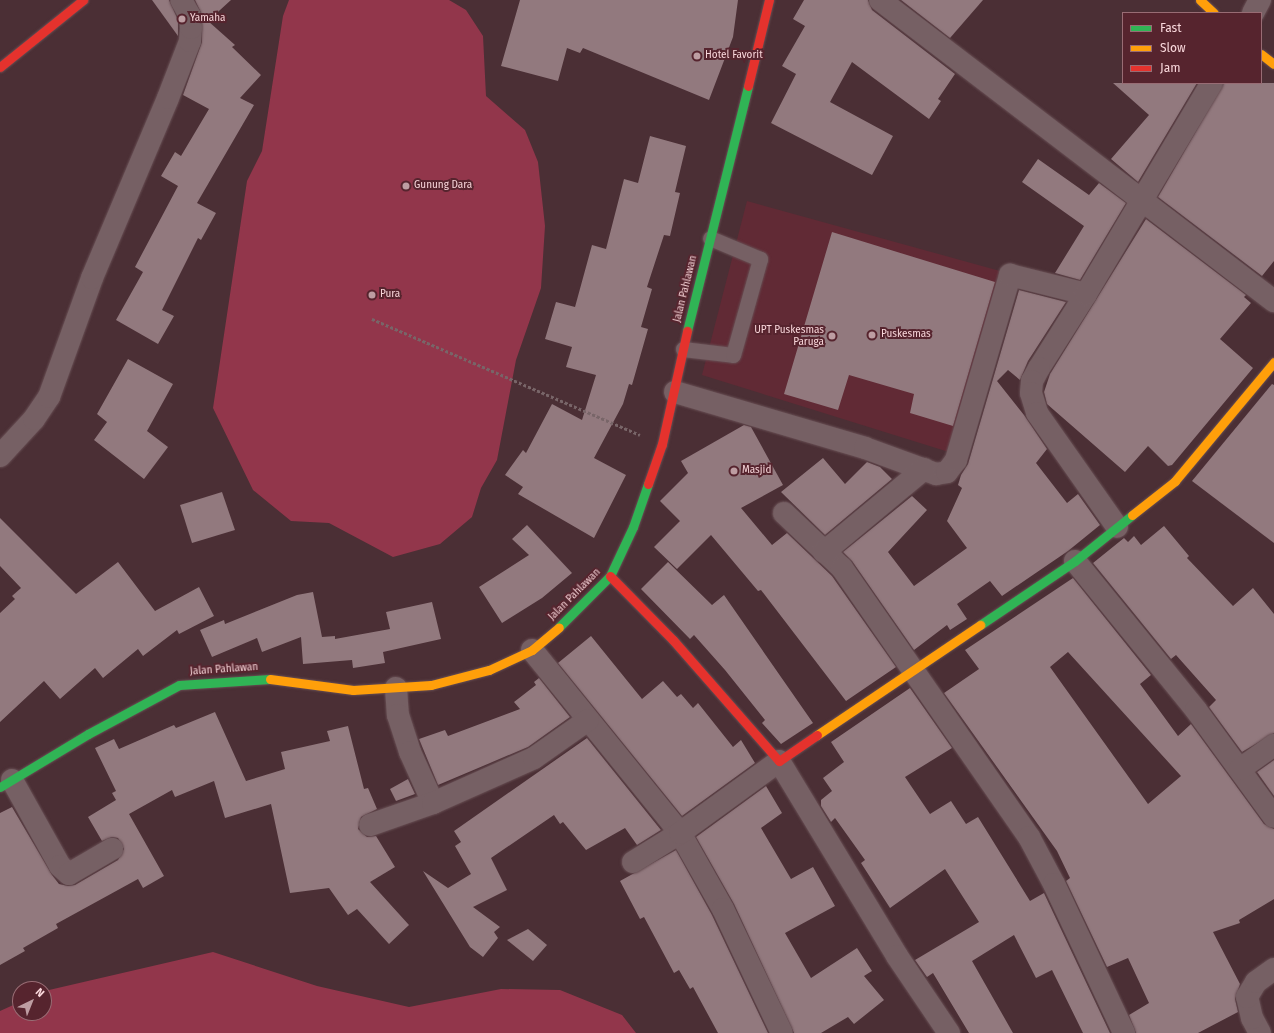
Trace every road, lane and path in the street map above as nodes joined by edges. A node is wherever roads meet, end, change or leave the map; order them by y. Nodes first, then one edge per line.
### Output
1 (83, 0) edge
2 (181, 0) edge
3 (769, 0) edge
4 (880, 0) edge
5 (1200, 0) edge
6 (1260, 0) edge
7 (1213, 12) edge
8 (1254, 12) edge
9 (1262, 55) edge
10 (1274, 64) edge
11 (0, 67) edge
12 (1211, 84) edge
13 (1143, 200) junction
14 (710, 238) junction
15 (1086, 294) junction
16 (1274, 302) edge
17 (372, 319) dead end
18 (683, 349) junction
19 (1274, 362) edge
20 (675, 392) junction
21 (662, 444) junction
22 (0, 456) edge
23 (924, 469) junction
24 (784, 513) dead end
25 (1117, 527) junction
26 (824, 552) junction
27 (1075, 561) junction
28 (610, 576) junction
29 (532, 650) junction
30 (914, 670) junction
31 (396, 688) junction
32 (588, 720) junction
33 (1274, 745) edge
34 (779, 760) junction
35 (1240, 768) junction
36 (6, 783) edge
37 (433, 802) junction
38 (1274, 817) edge
39 (370, 825) dead end
40 (680, 833) junction
41 (112, 849) dead end
42 (633, 862) dead end
43 (1274, 969) edge
44 (782, 1033) edge
45 (949, 1033) edge
46 (1124, 1033) edge
47 (1260, 1033) edge

1 - 11 main road
2 - 22 street
3 - 14 main road, Jalan Pahlawan
4 - 13 street
5 - 7 main road
6 - 8 street
9 - 10 main road
12 - 13 street
13 - 15 street
13 - 16 street
14 - 18 main road, Jalan Pahlawan
14 - 18 lane
15 - 23 street
15 - 25 street
17 - 21 path
18 - 20 main road, Jalan Pahlawan
19 - 25 main road
20 - 21 main road, Jalan Pahlawan
20 - 23 street
21 - 28 main road, Jalan Pahlawan
23 - 26 street
24 - 26 street
25 - 27 main road
26 - 30 street
27 - 30 main road
27 - 35 street
28 - 29 main road, Jalan Pahlawan
28 - 34 main road
29 - 31 main road, Jalan Pahlawan
29 - 32 street
30 - 34 main road
30 - 46 street
31 - 36 main road, Jalan Pahlawan
31 - 37 street
32 - 37 street
32 - 40 street
33 - 35 street
34 - 40 street
34 - 45 street
35 - 38 street
36 - 41 street
37 - 39 street
40 - 42 street
40 - 44 street
43 - 47 street

